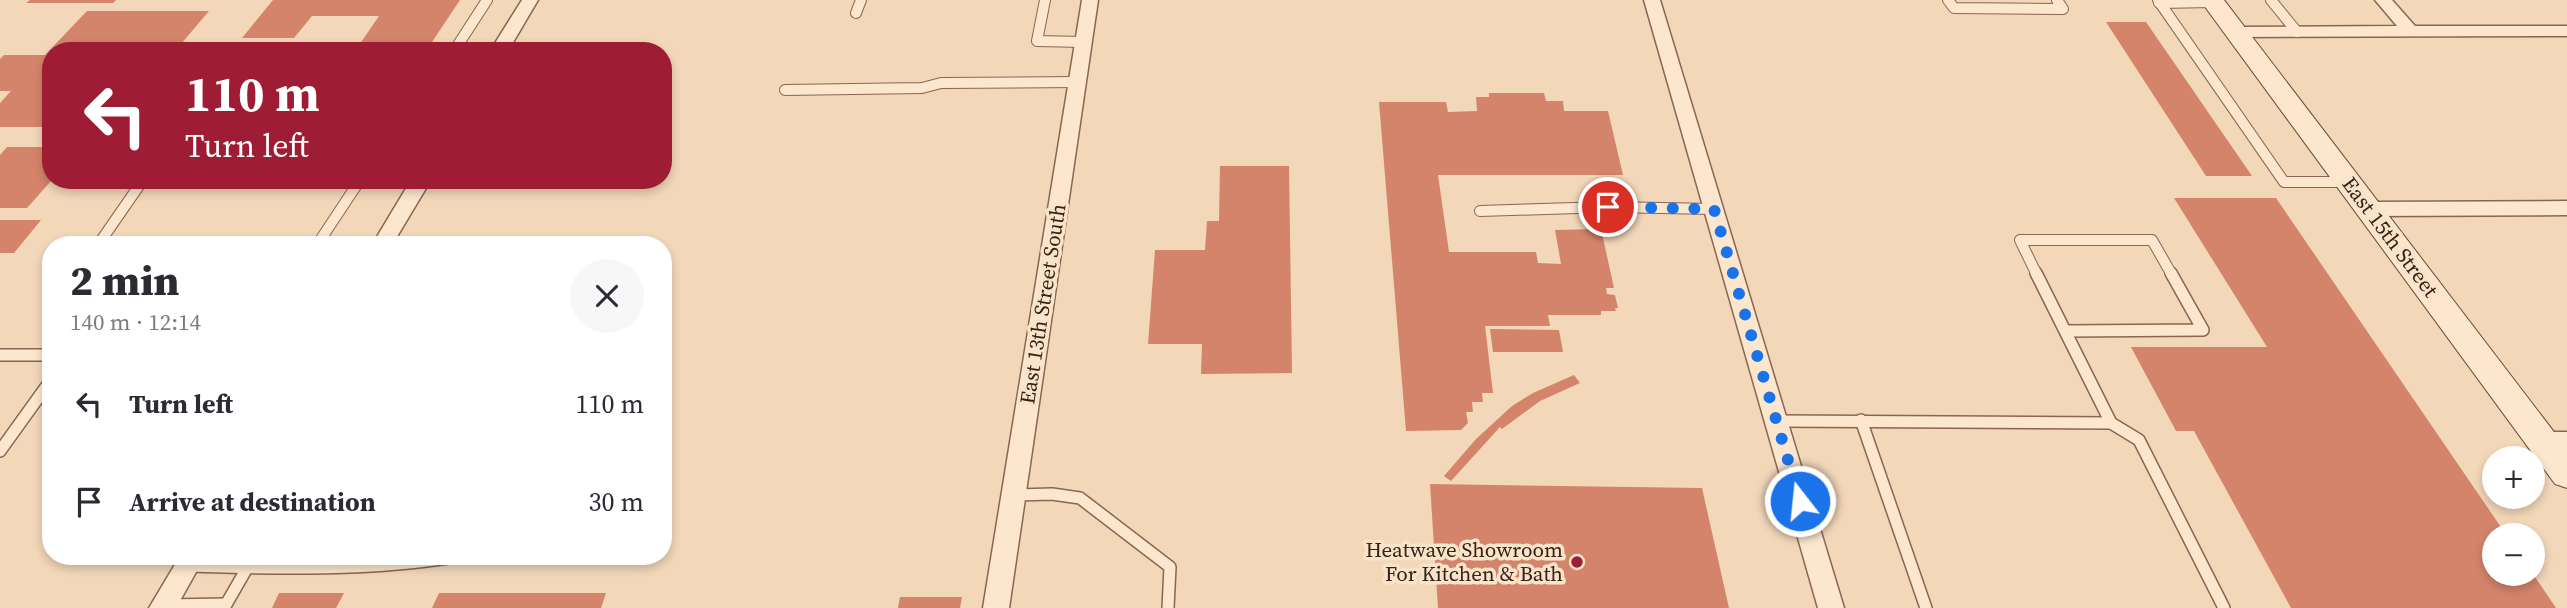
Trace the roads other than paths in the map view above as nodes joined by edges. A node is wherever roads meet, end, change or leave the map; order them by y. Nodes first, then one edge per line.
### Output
1 (487, 0) edge
2 (530, 0) edge
3 (861, 0) edge
4 (1045, 0) edge
5 (1090, 0) edge
6 (1652, 0) edge
7 (1948, 0) edge
8 (2057, 0) edge
9 (2272, 0) edge
10 (2383, 0) edge
11 (2158, 1) edge
12 (2213, 1) edge
13 (856, 13) dead end
14 (2410, 31) junction
15 (2567, 31) edge
16 (2237, 32) junction
17 (2297, 32) junction
18 (460, 42) edge
19 (504, 42) edge
20 (1084, 42) junction
21 (1079, 82) junction
22 (785, 90) dead end
23 (2349, 182) junction
24 (137, 189) edge
25 (354, 189) edge
26 (416, 189) edge
27 (2567, 208) edge
28 (1714, 209) junction
29 (2369, 209) junction
30 (1480, 211) dead end
31 (104, 236) edge
32 (323, 236) edge
33 (387, 236) edge
34 (2066, 331) junction
35 (0, 355) edge
36 (42, 355) edge
37 (42, 393) edge
38 (1861, 420) junction
39 (1776, 421) junction
40 (2111, 423) junction
41 (2555, 442) edge
42 (0, 451) edge
43 (2567, 474) edge
44 (1013, 495) junction
45 (189, 565) edge
46 (223, 565) edge
47 (409, 565) edge
48 (247, 568) junction
49 (225, 606) edge
50 (163, 607) edge
51 (996, 608) edge
52 (1168, 608) edge
53 (1832, 608) edge
54 (1926, 608) edge
55 (2224, 608) edge

1 - 18 lane
2 - 19 street
3 - 13 lane
4 - 20 lane
5 - 20 street, East 13th Street South
6 - 28 street
7 - 8 lane
9 - 17 lane
10 - 14 street
11 - 12 lane
11 - 23 lane
12 - 16 main road, East 15th Street
14 - 15 street
14 - 17 street
16 - 17 street
16 - 23 main road, East 15th Street
20 - 21 street, East 13th Street South
21 - 22 lane
21 - 44 street, East 13th Street South
23 - 29 main road, East 15th Street
24 - 31 lane
25 - 32 lane
26 - 33 street
27 - 29 street
28 - 30 lane
28 - 39 street
29 - 41 main road, East 15th Street
34 - 34 lane
34 - 40 lane
35 - 36 lane
37 - 42 lane
38 - 39 lane
38 - 40 lane
38 - 54 lane
39 - 53 street
40 - 55 lane
41 - 43 main road, East 15th Street
44 - 51 street, East 13th Street South
44 - 52 lane
45 - 50 street
46 - 48 lane
47 - 48 lane
48 - 49 lane
49 - 50 lane

